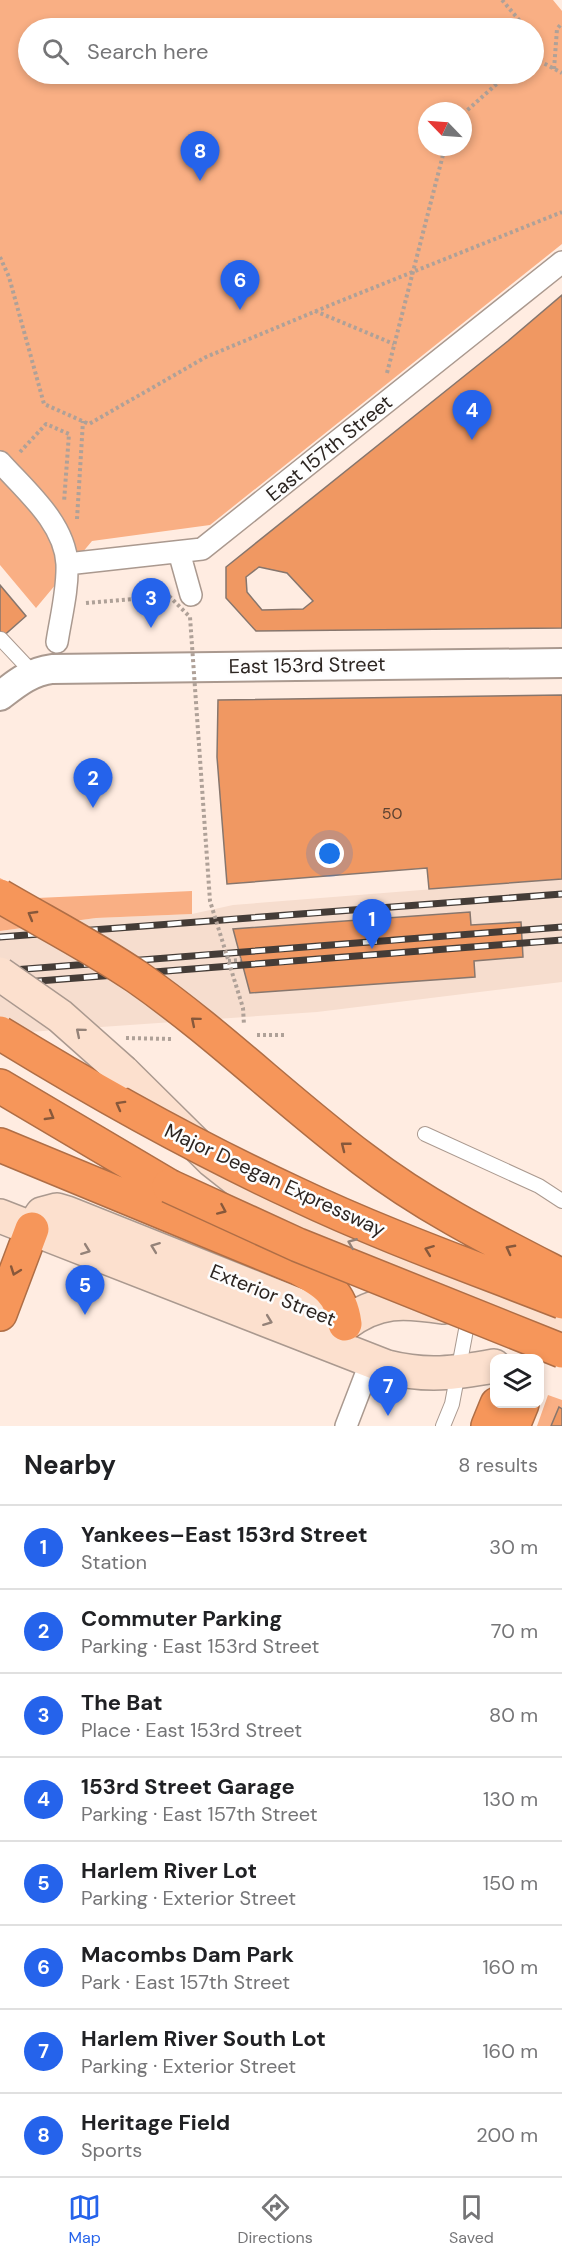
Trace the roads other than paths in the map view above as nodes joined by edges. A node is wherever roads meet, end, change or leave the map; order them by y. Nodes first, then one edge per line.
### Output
1 (562, 262) edge
2 (2, 465) edge
3 (179, 552) junction
4 (66, 559) junction
5 (191, 595) dead end
6 (1, 639) edge
7 (57, 642) dead end
8 (562, 663) edge
9 (42, 671) junction
10 (0, 696) edge
11 (0, 896) edge
12 (0, 974) edge
13 (0, 1033) edge
14 (0, 1086) edge
15 (0, 1121) edge
16 (425, 1134) dead end
17 (0, 1145) edge
18 (169, 1186) junction
19 (562, 1201) edge
20 (0, 1216) edge
21 (32, 1229) junction
22 (562, 1270) edge
23 (562, 1277) edge
24 (562, 1302) edge
25 (469, 1312) junction
26 (0, 1314) edge
27 (562, 1328) edge
28 (342, 1336) junction
29 (562, 1352) edge
30 (520, 1354) edge
31 (537, 1354) edge
32 (544, 1357) edge
33 (371, 1361) junction
34 (490, 1367) edge
35 (457, 1373) junction
36 (495, 1408) edge
37 (520, 1408) edge
38 (346, 1426) edge
39 (443, 1426) edge
40 (488, 1426) edge
41 (513, 1426) edge

1 - 3 street, East 157th Street
2 - 4 street
3 - 4 street, East 157th Street
3 - 5 street
4 - 7 street
6 - 9 lane
8 - 9 street, East 153rd Street
9 - 10 street
23 -> 11 highway, bridge
27 -> 12 main road, bridge
24 -> 13 highway, Major Deegan Expressway, bridge
14 -> 18 highway
15 - 18 highway
16 - 19 lane
17 - 28 highway
18 -> 29 highway, bridge
20 - 21 main road
21 -> 26 highway
21 - 28 main road, Exterior Street
22 - 30 highway, bridge
23 - 31 highway, bridge
25 - 27 main road, Exterior Street
25 - 28 main road, Exterior Street
25 - 35 lane
28 - 33 main road, Exterior Street
29 - 32 main road
33 - 35 main road, Exterior Street
33 - 38 street
34 - 35 main road, Exterior Street
35 - 39 lane
36 - 40 highway
37 - 41 highway

